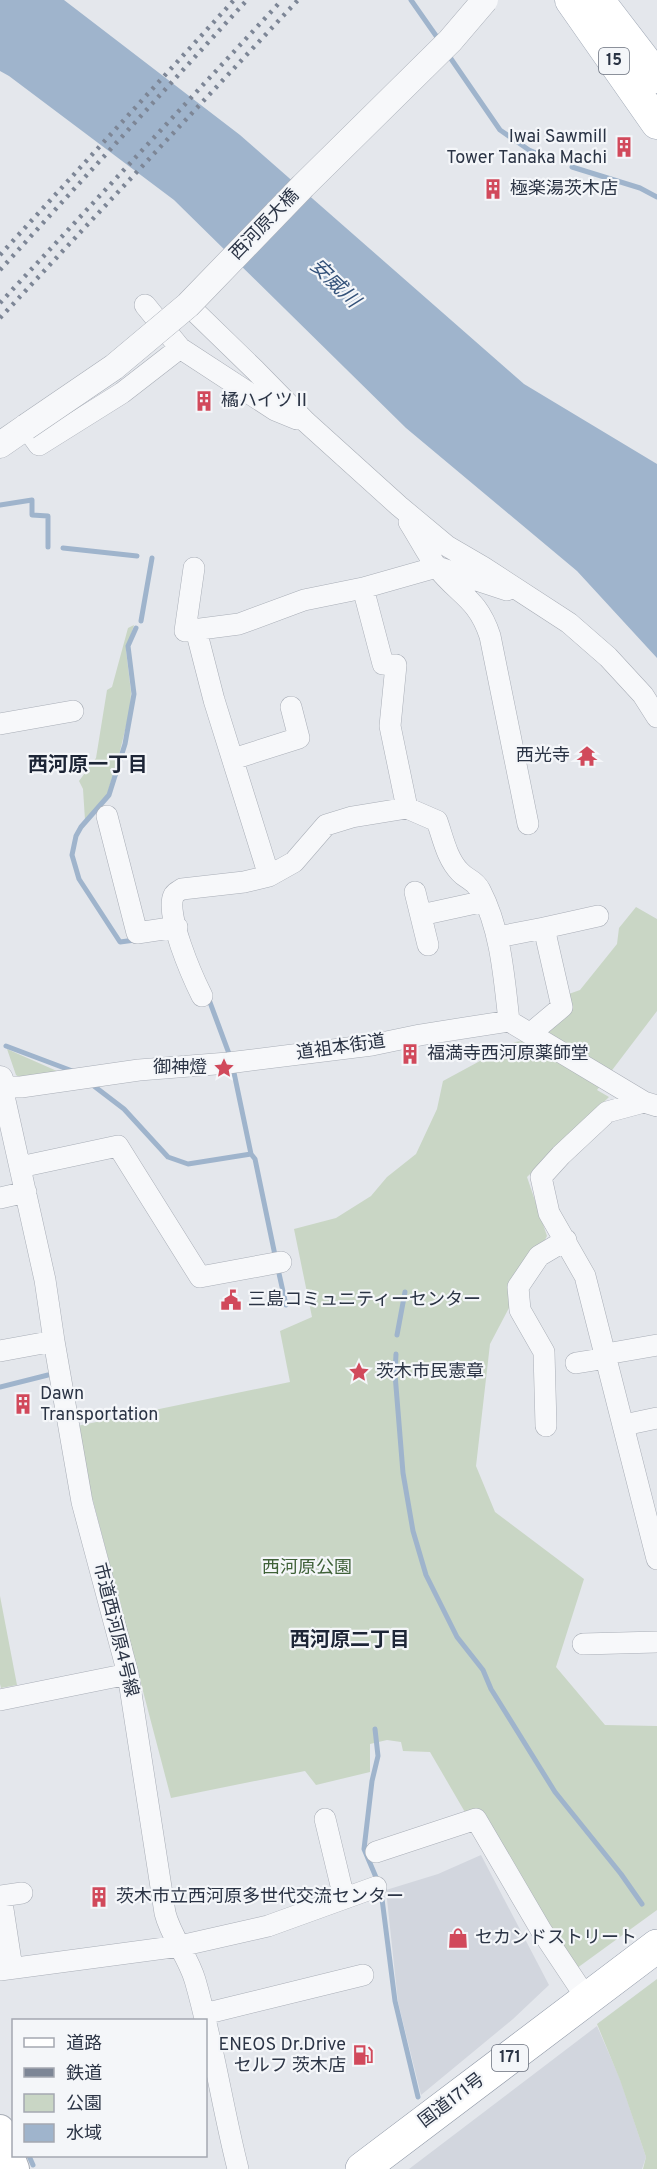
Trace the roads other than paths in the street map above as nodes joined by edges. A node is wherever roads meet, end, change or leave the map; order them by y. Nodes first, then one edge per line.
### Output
1 (485, 0) edge
2 (571, 0) edge
3 (598, 0) edge
4 (657, 77) edge
5 (657, 123) edge
6 (145, 305) dead end
7 (188, 305) junction
8 (180, 348) junction
9 (306, 422) junction
10 (26, 428) junction
11 (0, 445) edge
12 (399, 506) junction
13 (437, 567) junction
14 (194, 568) dead end
15 (363, 588) junction
16 (519, 591) junction
17 (196, 630) junction
18 (291, 707) dead end
19 (73, 711) dead end
20 (657, 717) edge
21 (0, 724) edge
22 (233, 759) junction
23 (407, 808) junction
24 (107, 816) dead end
25 (528, 824) dead end
26 (269, 876) junction
27 (415, 892) dead end
28 (485, 901) junction
29 (421, 915) junction
30 (598, 916) dead end
31 (177, 927) junction
32 (544, 928) junction
33 (498, 937) junction
34 (428, 945) dead end
35 (202, 996) dead end
36 (509, 1021) junction
37 (531, 1033) junction
38 (1, 1084) edge
39 (650, 1104) edge
40 (20, 1167) junction
41 (26, 1192) junction
42 (0, 1198) edge
43 (566, 1240) junction
44 (282, 1262) dead end
45 (54, 1341) junction
46 (657, 1345) edge
47 (0, 1351) edge
48 (606, 1356) junction
49 (576, 1363) dead end
50 (657, 1418) edge
51 (624, 1425) junction
52 (546, 1426) dead end
53 (657, 1559) edge
54 (657, 1642) edge
55 (583, 1644) dead end
56 (128, 1674) junction
57 (0, 1700) edge
58 (326, 1819) dead end
59 (376, 1852) dead end
60 (376, 1887) dead end
61 (8, 1893) edge
62 (344, 1898) junction
63 (180, 1946) junction
64 (657, 1946) edge
65 (6, 1969) edge
66 (363, 1975) dead end
67 (587, 1999) junction
68 (204, 2014) junction
69 (205, 2019) edge
70 (207, 2028) edge
71 (0, 2128) edge
72 (15, 2169) edge
73 (238, 2169) edge
74 (362, 2169) edge

1 - 7 street, 西河原大橋, bridge
2 - 5 main road, 15
3 - 4 main road, 15
6 - 8 street
7 - 9 street
7 - 10 street, 西河原大橋, bridge
8 - 9 street
8 - 10 street
9 - 12 street
10 - 11 street, 西河原大橋
12 - 13 street
12 - 16 street
13 - 15 street
13 - 16 street
13 - 25 street
14 - 17 street
15 - 17 street
15 - 23 street
16 - 20 street
17 - 22 street
18 - 22 street
19 - 21 street
22 - 26 street
23 - 26 street
23 - 28 street
24 - 31 street
26 - 31 street
27 - 29 street
28 - 29 street
28 - 33 street
29 - 34 street
30 - 32 street
31 - 35 street
32 - 33 street
32 - 37 street
33 - 36 street
36 - 37 street
36 - 38 street, 道祖本街道
37 - 39 street
38 - 40 street, 市道西河原4号線
39 - 43 street
40 - 41 street, 市道西河原4号線
40 - 44 street
41 - 42 street
41 - 45 street, 市道西河原4号線
43 - 48 street
43 - 52 street
45 - 47 street
45 - 56 street, 市道西河原4号線
46 - 48 street
48 - 49 street
48 - 51 street
50 - 51 street
51 - 53 street
54 - 55 street
56 - 57 street
56 - 63 street, 市道西河原4号線
58 - 62 street
59 - 67 street
60 - 62 street
61 - 65 street
62 - 63 street
63 - 65 street
63 - 68 street, 市道西河原4号線
64 - 67 highway, 国道171号 / 171
66 - 68 street
67 - 74 highway, 国道171号 / 171
68 - 69 street, 市道西河原4号線
70 - 73 street, 市道西河原4号線
71 - 72 main road

